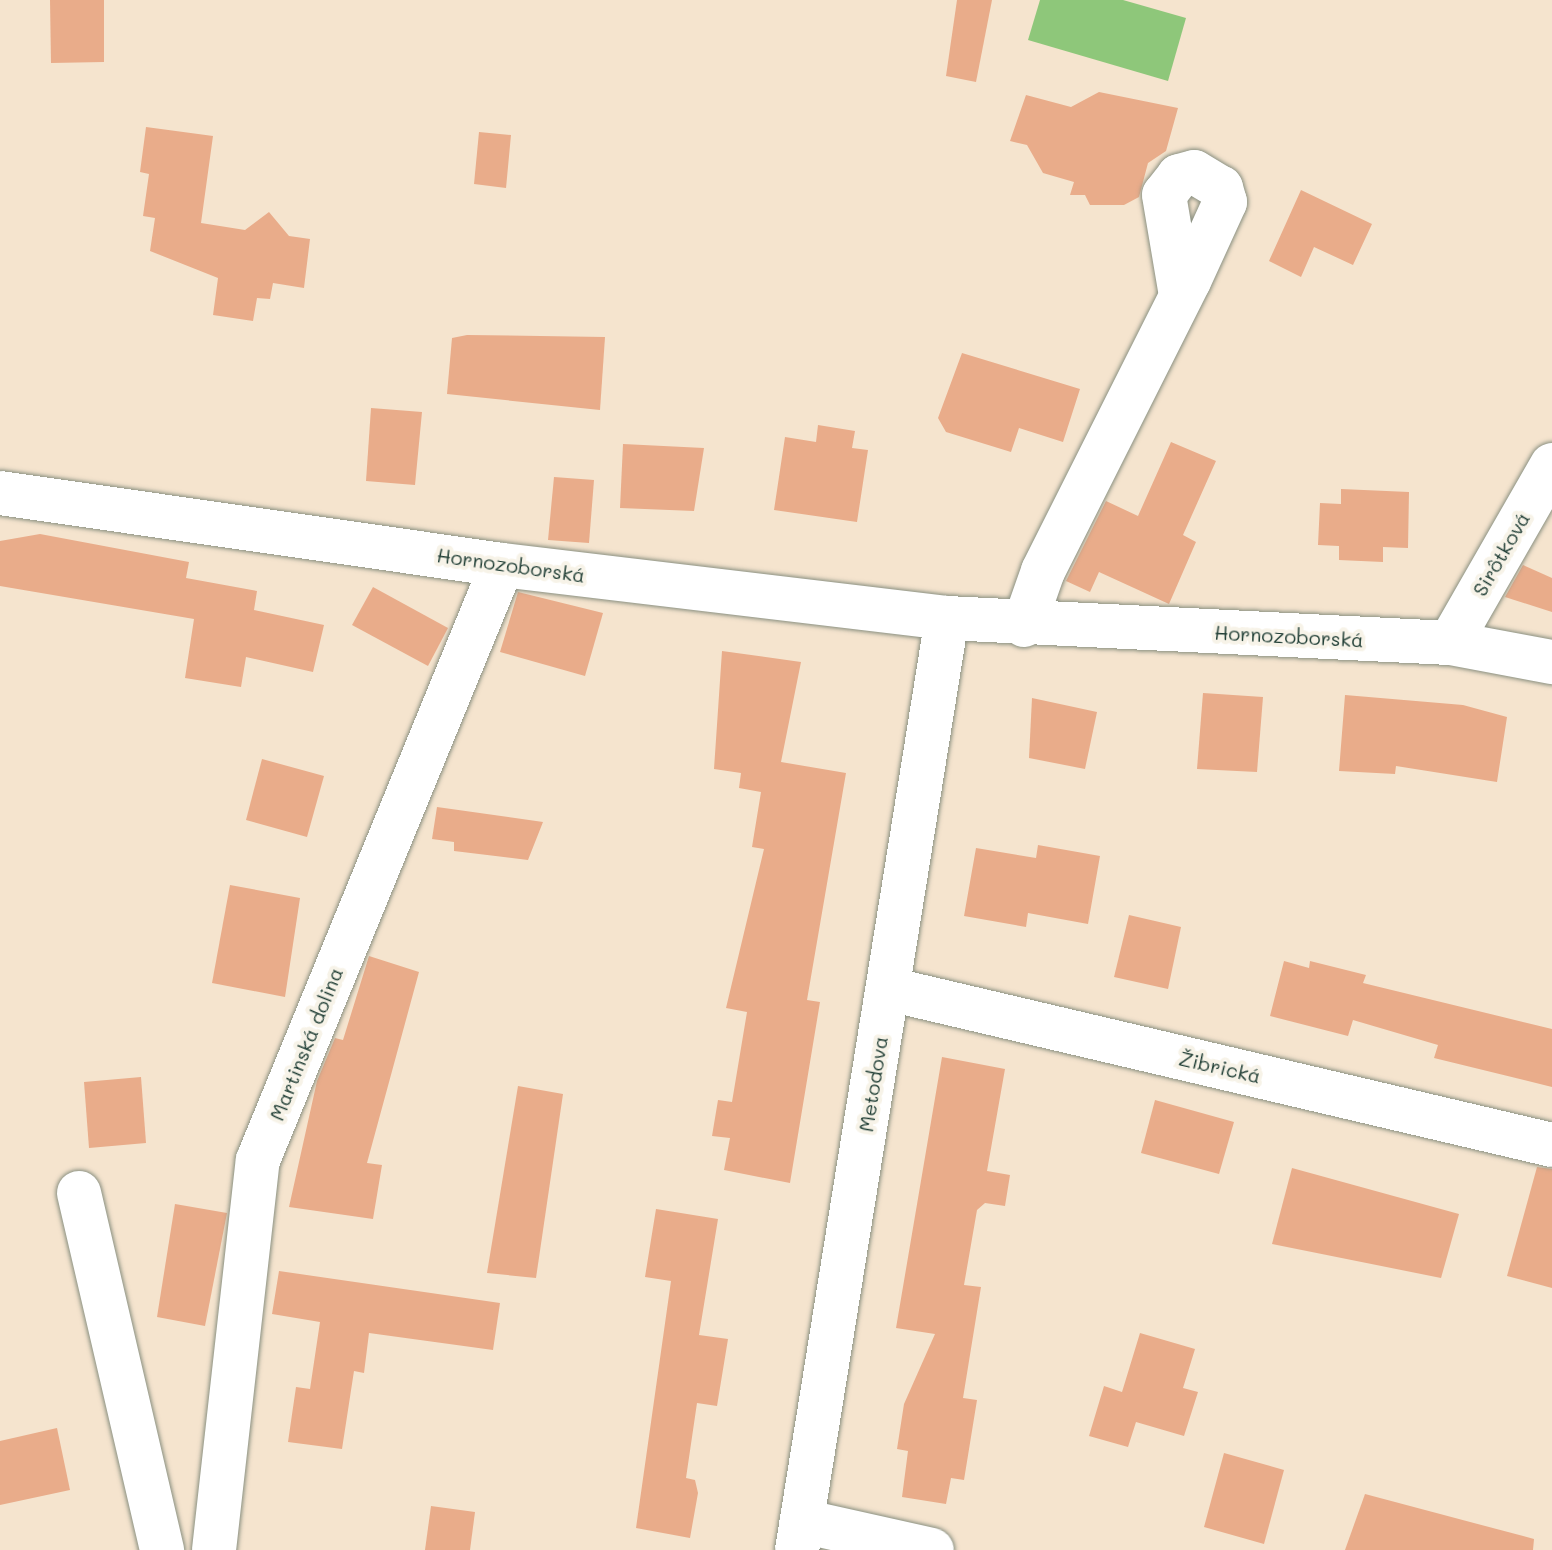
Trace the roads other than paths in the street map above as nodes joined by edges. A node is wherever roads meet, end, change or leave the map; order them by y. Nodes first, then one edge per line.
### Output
1 (1181, 296) dead end
2 (1552, 465) edge
3 (0, 493) edge
4 (502, 565) junction
5 (947, 618) junction
6 (1024, 625) junction
7 (1450, 643) junction
8 (1552, 662) edge
9 (889, 989) junction
10 (1552, 1145) edge
11 (79, 1193) dead end
12 (800, 1535) edge
13 (162, 1550) edge
14 (214, 1550) edge
15 (932, 1550) edge

1 - 6 street
2 - 7 street, Sirôtková
3 - 4 street, Hornozoborská
4 - 5 street, Hornozoborská
4 - 14 street, Martinská dolina
5 - 6 street, Hornozoborská
5 - 9 street, Metodova
6 - 7 street, Hornozoborská
7 - 8 street, Hornozoborská
9 - 10 street, Žibrická
9 - 12 street, Metodova
11 - 13 street
12 - 15 street

